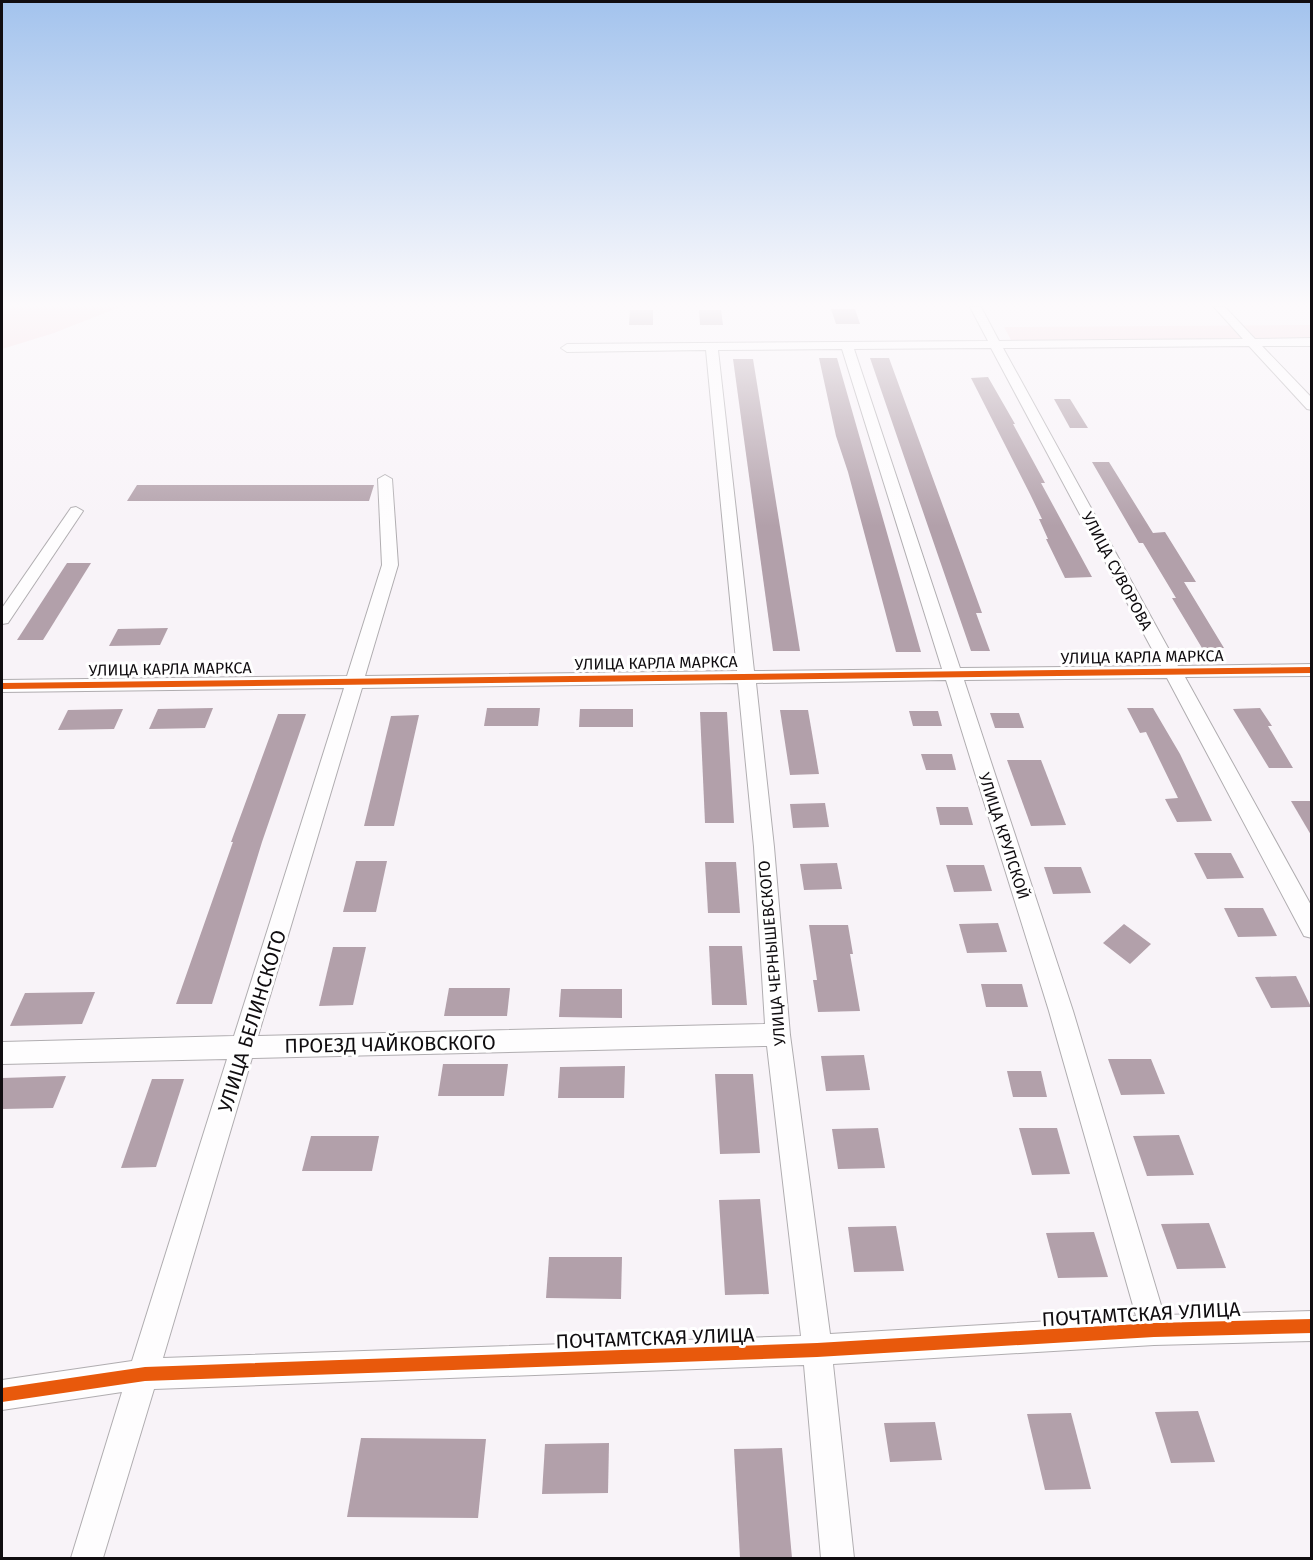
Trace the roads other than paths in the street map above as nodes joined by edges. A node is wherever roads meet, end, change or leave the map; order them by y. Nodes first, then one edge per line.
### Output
1 (715, 380) edge
2 (858, 380) edge
3 (1014, 380) edge
4 (1286, 380) edge
5 (1311, 406) edge
6 (385, 479) dead end
7 (76, 511) dead end
8 (2, 619) edge
9 (1311, 670) edge
10 (1171, 672) junction
11 (952, 675) junction
12 (747, 677) junction
13 (354, 682) junction
14 (2, 686) edge
15 (1311, 929) edge
16 (778, 1035) junction
17 (244, 1047) junction
18 (2, 1053) edge
19 (1311, 1326) edge
20 (1154, 1330) junction
21 (817, 1350) junction
22 (145, 1374) junction
23 (2, 1395) edge
24 (87, 1558) edge
25 (838, 1558) edge

1 - 12 street, УЛИЦА ЧЕРНЫШЕВСКОГО
2 - 11 street, УЛИЦА КРУПСКОЙ
3 - 10 street, УЛИЦА СУВОРОВА
4 - 5 street
6 - 13 street, УЛИЦА БЕЛИНСКОГО
7 - 8 street
9 - 10 street, УЛИЦА КАРЛА МАРКСА
10 - 11 street, УЛИЦА КАРЛА МАРКСА
10 - 15 street, УЛИЦА СУВОРОВА
11 - 12 street, УЛИЦА КАРЛА МАРКСА
11 - 20 street, УЛИЦА КРУПСКОЙ
12 - 13 street, УЛИЦА КАРЛА МАРКСА
12 - 16 street, УЛИЦА ЧЕРНЫШЕВСКОГО
13 - 14 street, УЛИЦА КАРЛА МАРКСА
13 - 17 street, УЛИЦА БЕЛИНСКОГО
16 - 17 street, ПРОЕЗД ЧАЙКОВСКОГО
16 - 21 street, УЛИЦА ЧЕРНЫШЕВСКОГО
17 - 18 street, ПРОЕЗД ЧАЙКОВСКОГО
17 - 22 street, УЛИЦА БЕЛИНСКОГО
19 - 20 street, ПОЧТАМТСКАЯ УЛИЦА
20 - 21 street, ПОЧТАМТСКАЯ УЛИЦА
21 - 22 street, ПОЧТАМТСКАЯ УЛИЦА
21 - 25 street, УЛИЦА ЧЕРНЫШЕВСКОГО
22 - 23 street, ПОЧТАМТСКАЯ УЛИЦА
22 - 24 street, УЛИЦА БЕЛИНСКОГО

